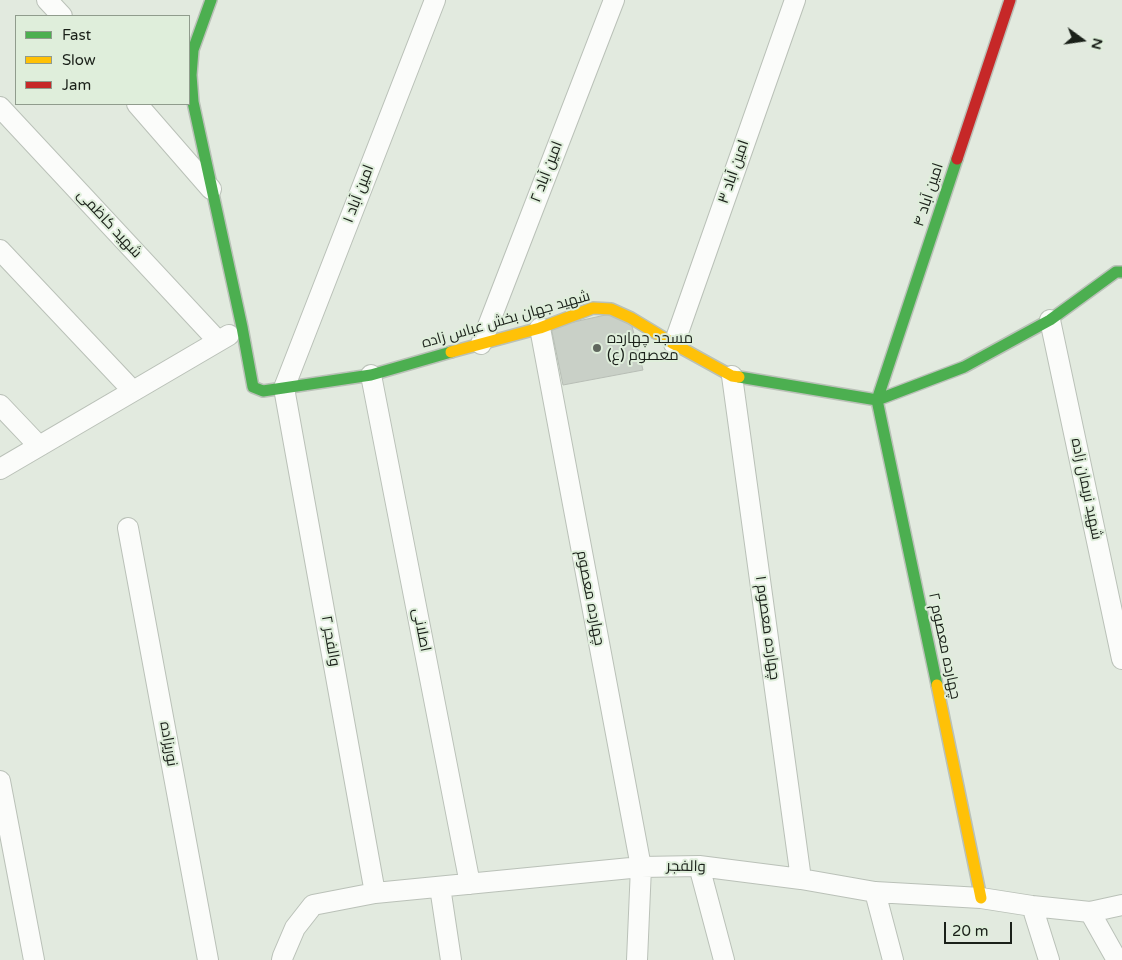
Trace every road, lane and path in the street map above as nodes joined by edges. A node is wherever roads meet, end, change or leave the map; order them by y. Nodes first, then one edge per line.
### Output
1 (48, 0) edge
2 (210, 0) edge
3 (435, 0) edge
4 (614, 0) edge
5 (795, 0) edge
6 (1010, 0) edge
7 (61, 15) edge
8 (138, 105) edge
9 (0, 107) edge
10 (212, 191) junction
11 (0, 250) edge
12 (1120, 267) edge
13 (1050, 320) junction
14 (242, 327) junction
15 (540, 328) junction
16 (218, 341) junction
17 (481, 344) junction
18 (674, 344) junction
19 (372, 375) junction
20 (732, 376) junction
21 (284, 388) junction
22 (133, 391) junction
23 (877, 400) junction
24 (0, 405) edge
25 (39, 446) junction
26 (0, 469) edge
27 (128, 528) dead end
28 (1122, 659) edge
29 (0, 781) edge
30 (699, 866) junction
31 (641, 867) junction
32 (802, 879) junction
33 (470, 884) junction
34 (440, 887) junction
35 (875, 892) junction
36 (375, 893) junction
37 (981, 898) junction
38 (1122, 905) edge
39 (1032, 906) junction
40 (1090, 912) junction
41 (34, 960) edge
42 (208, 960) edge
43 (282, 960) edge
44 (451, 960) edge
45 (637, 960) edge
46 (724, 960) edge
47 (893, 960) edge
48 (1050, 960) edge
49 (1117, 960) edge

1 - 7 street
2 - 10 street, شهید جهان بخش عباس زاده
3 - 21 street, ۱ امین آباد
4 - 17 street, ۲ امین آباد
5 - 18 street, ۳ امین آباد
6 - 23 street, ۴ امین آباد
8 - 10 street
9 - 16 street, شهید کاظمی
10 - 14 street, شهید جهان بخش عباس زاده
11 - 22 street
12 - 13 street
13 - 23 street
13 - 28 street, شهید نریمان زاده
14 - 16 street
14 - 21 street, شهید جهان بخش عباس زاده
15 - 17 street, شهید جهان بخش عباس زاده
15 - 18 street, شهید جهان بخش عباس زاده
15 - 31 street, چهارده معصوم
16 - 22 street
17 - 19 street, شهید جهان بخش عباس زاده
18 - 20 street, شهید جهان بخش عباس زاده
19 - 21 street, شهید جهان بخش عباس زاده
19 - 33 street, اصلانی
20 - 23 street, شهید جهان بخش عباس زاده
20 - 32 street, چهارده معصوم ۱
21 - 36 street, والفجر ۲
22 - 25 street
23 - 37 street, چهارده معصوم ۲
24 - 25 street
25 - 26 street
27 - 42 street, نوریزاده
29 - 41 street
30 - 31 street, والفجر
30 - 32 street, والفجر
30 - 46 street
31 - 33 street, والفجر
31 - 45 street, چهارده معصوم
32 - 35 street, والفجر
33 - 34 street, والفجر
34 - 36 street, والفجر
34 - 44 street
35 - 37 street, والفجر
35 - 47 street
36 - 43 street, والفجر
37 - 39 street, والفجر
38 - 40 street, والفجر
39 - 40 street, والفجر
39 - 48 street
40 - 49 street

